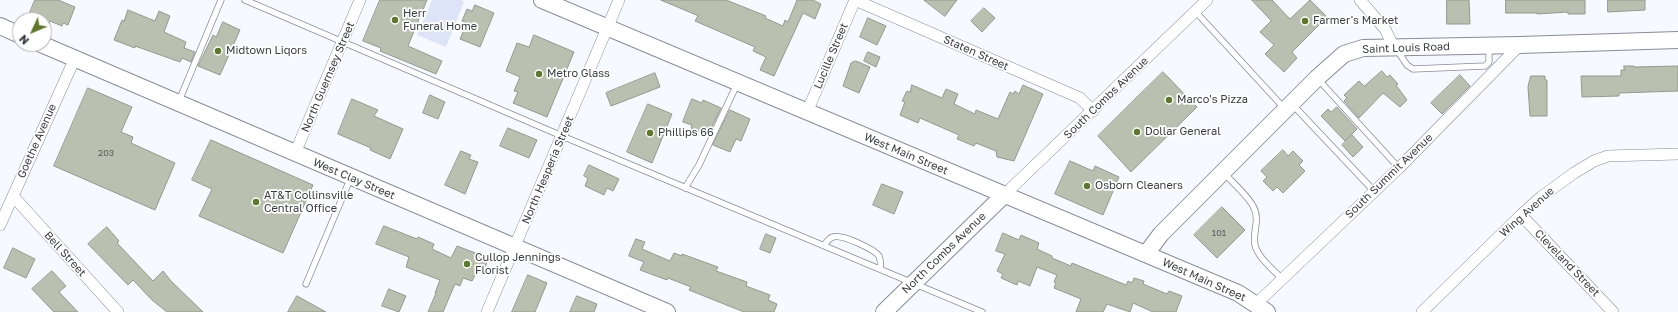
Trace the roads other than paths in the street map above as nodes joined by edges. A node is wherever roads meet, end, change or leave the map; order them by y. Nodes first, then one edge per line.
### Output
1 (221, 0) edge
2 (245, 0) edge
3 (360, 0) edge
4 (542, 0) edge
5 (619, 0) edge
6 (855, 0) edge
7 (1206, 0) edge
8 (1360, 0) edge
9 (1195, 11) junction
10 (0, 26) edge
11 (607, 28) junction
12 (12, 31) edge
13 (1678, 40) edge
14 (342, 42) junction
15 (1489, 45) junction
16 (1520, 46) junction
17 (1395, 48) junction
18 (52, 49) edge
19 (75, 58) junction
20 (1317, 78) junction
21 (737, 83) junction
22 (178, 103) junction
23 (1289, 107) junction
24 (1093, 111) junction
25 (807, 112) junction
26 (562, 136) junction
27 (295, 153) junction
28 (1678, 154) edge
29 (1399, 168) junction
30 (1223, 172) junction
31 (351, 178) junction
32 (685, 188) junction
33 (1374, 191) junction
34 (1004, 195) junction
35 (13, 196) junction
36 (1521, 215) junction
37 (0, 225) edge
38 (824, 245) junction
39 (515, 248) junction
40 (1146, 254) junction
41 (880, 268) junction
42 (1282, 279) junction
43 (914, 283) junction
44 (306, 284) dead end
45 (1257, 309) edge
46 (1608, 310) edge
47 (1426, 311) edge
48 (118, 312) edge
49 (487, 312) edge
50 (667, 312) edge
51 (884, 312) edge
52 (982, 312) edge

1 - 22 lane
2 - 14 lane
3 - 14 street, North Guernsey Street
4 - 11 main road, West Main Street
5 - 11 street, North Hesperia Street
6 - 24 street, Staten Street
6 - 25 street, Lucille Street
7 - 9 street, South Combs Avenue
8 - 17 street
9 - 23 lane
9 - 24 street, South Combs Avenue
10 - 12 main road
11 - 21 main road, West Main Street
11 - 26 street, North Hesperia Street
13 - 16 main road, Saint Louis Road
14 - 26 lane
14 - 27 street, North Guernsey Street
15 - 16 main road, Saint Louis Road
15 - 17 main road, Saint Louis Road
15 - 17 lane
16 - 29 street, South Summit Avenue
17 - 20 main road, Saint Louis Road
18 - 19 main road, West Clay Street
19 - 22 main road, West Clay Street
19 - 35 street, Goethe Avenue
20 - 23 main road, Saint Louis Road
20 - 29 lane
21 - 25 main road, West Main Street
21 - 32 lane
22 - 27 main road, West Clay Street
23 - 30 main road, Saint Louis Road
23 - 33 lane
24 - 34 street, South Combs Avenue
25 - 34 main road, West Main Street
26 - 32 lane
26 - 39 street, North Hesperia Street
27 - 31 main road, West Clay Street
28 - 36 street, Wing Avenue
29 - 33 street, South Summit Avenue
30 - 40 main road, Saint Louis Road
30 - 42 lane
31 - 39 main road, West Clay Street
31 - 44 lane
32 - 38 lane
33 - 42 street, South Summit Avenue
34 - 40 main road, West Main Street
34 - 43 main road, North Combs Avenue
35 - 37 street, Goethe Avenue
35 - 48 street, Bell Street
36 - 46 street, Cleveland Street
36 - 47 street, Wing Avenue
38 - 41 lane
38 - 41 lane
39 - 49 street, North Hesperia Street
39 - 50 main road, West Clay Street
40 - 45 main road, West Main Street
41 - 43 lane
42 - 45 street, South Summit Avenue
43 - 51 main road, North Combs Avenue
43 - 52 lane

